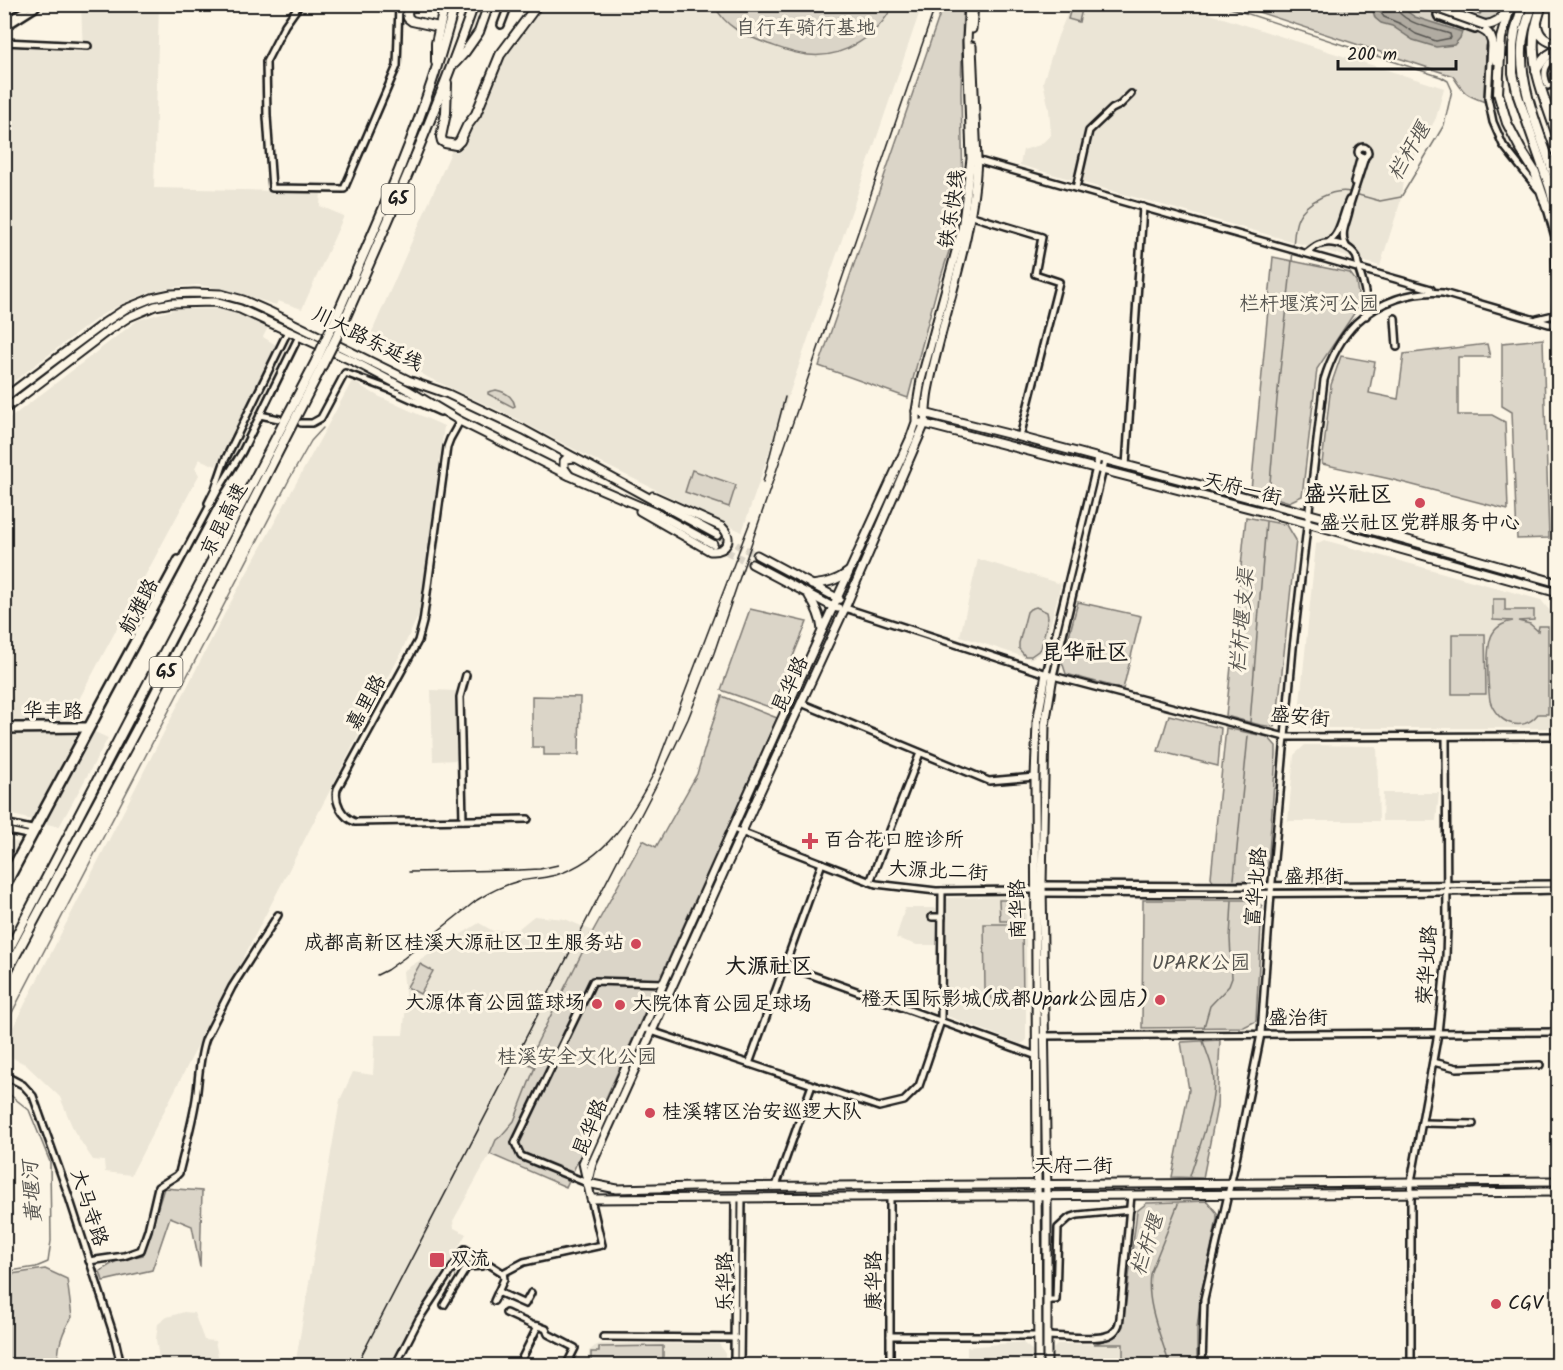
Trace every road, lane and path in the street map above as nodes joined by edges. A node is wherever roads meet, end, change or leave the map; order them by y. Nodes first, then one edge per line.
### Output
1 (33, 4) edge
2 (39, 4) edge
3 (300, 4) edge
4 (399, 4) edge
5 (410, 4) edge
6 (445, 4) edge
7 (455, 4) edge
8 (474, 4) edge
9 (489, 4) edge
10 (509, 4) edge
11 (538, 4) edge
12 (969, 4) edge
13 (974, 4) edge
14 (1418, 4) edge
15 (1426, 4) edge
16 (1522, 4) edge
17 (1533, 4) edge
18 (1542, 4) edge
19 (1439, 5) edge
20 (1511, 5) edge
21 (1537, 21) junction
22 (4, 23) edge
23 (501, 25) dead end
24 (439, 27) junction
25 (4, 28) edge
26 (4, 42) edge
27 (1558, 45) edge
28 (88, 46) dead end
29 (1558, 51) edge
30 (1558, 57) edge
31 (452, 66) junction
32 (1498, 68) junction
33 (436, 70) junction
34 (1536, 71) junction
35 (447, 78) junction
36 (1558, 86) edge
37 (1131, 94) dead end
38 (1558, 139) edge
39 (1363, 157) dead end
40 (974, 159) junction
41 (1076, 188) junction
42 (1558, 188) edge
43 (1351, 200) junction
44 (1143, 207) junction
45 (1547, 208) junction
46 (968, 214) junction
47 (1558, 236) edge
48 (1327, 242) junction
49 (1347, 247) junction
50 (1304, 253) junction
51 (1359, 268) junction
52 (1443, 293) junction
53 (1366, 316) junction
54 (1395, 318) dead end
55 (1535, 320) junction
56 (1558, 324) edge
57 (288, 330) junction
58 (299, 336) junction
59 (1397, 347) dead end
60 (319, 363) junction
61 (4, 398) edge
62 (4, 410) edge
63 (916, 411) junction
64 (926, 414) junction
65 (260, 415) junction
66 (279, 418) dead end
67 (460, 421) junction
68 (915, 422) junction
69 (302, 423) dead end
70 (925, 423) junction
71 (1020, 437) junction
72 (577, 459) junction
73 (1102, 460) junction
74 (1126, 466) junction
75 (1099, 470) junction
76 (570, 476) junction
77 (623, 484) junction
78 (617, 497) junction
79 (1308, 514) junction
80 (1307, 523) junction
81 (717, 535) tunnel mouth
82 (712, 544) tunnel mouth
83 (757, 555) tunnel mouth
84 (752, 564) tunnel mouth
85 (850, 571) junction
86 (1558, 583) edge
87 (812, 585) junction
88 (1558, 593) edge
89 (808, 594) junction
90 (838, 597) junction
91 (833, 608) junction
92 (845, 608) junction
93 (822, 633) junction
94 (466, 675) dead end
95 (1050, 675) junction
96 (801, 703) junction
97 (4, 728) edge
98 (89, 728) junction
99 (1285, 736) junction
100 (1558, 736) edge
101 (1446, 737) junction
102 (920, 753) junction
103 (1035, 777) junction
104 (528, 819) dead end
105 (463, 820) junction
106 (4, 823) edge
107 (35, 829) junction
108 (733, 829) junction
109 (4, 830) edge
110 (742, 832) junction
111 (31, 836) junction
112 (822, 863) junction
113 (4, 881) edge
114 (870, 882) junction
115 (1558, 884) edge
116 (1272, 885) junction
117 (1446, 885) junction
118 (1042, 889) junction
119 (1035, 890) junction
120 (1558, 890) edge
121 (4, 891) edge
122 (942, 891) junction
123 (1446, 893) junction
124 (1271, 894) junction
125 (278, 915) dead end
126 (932, 917) dead end
127 (942, 917) junction
128 (4, 958) edge
129 (784, 965) junction
130 (4, 977) edge
131 (664, 982) junction
132 (940, 1021) junction
133 (643, 1028) junction
134 (651, 1032) junction
135 (1558, 1032) edge
136 (1438, 1033) junction
137 (1261, 1034) junction
138 (1040, 1036) junction
139 (1037, 1056) junction
140 (1433, 1062) junction
141 (749, 1064) junction
142 (1540, 1065) dead end
143 (4, 1075) edge
144 (812, 1085) junction
145 (1422, 1123) junction
146 (1473, 1124) dead end
147 (1558, 1180) edge
148 (1411, 1182) junction
149 (587, 1183) junction
150 (1230, 1183) junction
151 (1037, 1184) junction
152 (1047, 1184) junction
153 (776, 1186) junction
154 (1558, 1192) edge
155 (1411, 1193) junction
156 (1227, 1194) junction
157 (1131, 1195) junction
158 (1037, 1196) junction
159 (1047, 1196) junction
160 (890, 1197) junction
161 (738, 1198) junction
162 (591, 1199) junction
163 (1130, 1210) junction
164 (89, 1261) junction
165 (484, 1261) junction
166 (503, 1273) junction
167 (498, 1292) junction
168 (531, 1293) dead end
169 (1047, 1300) junction
170 (494, 1301) dead end
171 (444, 1305) dead end
172 (506, 1313) dead end
173 (538, 1326) junction
174 (890, 1336) junction
175 (1043, 1336) junction
176 (603, 1337) dead end
177 (737, 1338) junction
178 (121, 1365) edge
179 (395, 1365) edge
180 (518, 1365) edge
181 (566, 1365) edge
182 (734, 1365) edge
183 (741, 1365) edge
184 (890, 1365) edge
185 (1038, 1365) edge
186 (1047, 1365) edge
187 (1202, 1365) edge
188 (1411, 1365) edge

1 - 22 street
2 - 25 street
3 - 4 street
5 - 24 highway
6 - 24 highway, G5
7 - 33 highway, 京昆高速
8 - 31 highway
9 - 31 highway, G5
10 - 23 street
11 - 35 highway
12 - 40 main road, 铁东快线
13 - 40 main road, 铁东快线
14 - 32 highway, bridge
15 - 20 highway, bridge
16 - 47 highway
17 - 42 highway
18 - 21 highway
19 - 45 street
20 - 32 highway
21 - 27 highway
21 - 34 highway
24 - 33 highway, G5
26 - 28 street
29 - 34 highway
30 - 36 street
31 - 35 highway, 京昆高速 / G5
32 - 45 highway
33 - 60 highway, 京昆高速 / G5, bridge
34 - 38 highway
35 - 60 highway, 京昆高速 / G5, bridge
37 - 41 street
39 - 43 street
40 - 41 street
40 - 46 main road, 铁东快线
41 - 44 street
43 - 48 street
43 - 49 street
44 - 50 street
44 - 74 street
45 - 55 street
46 - 63 main road, 铁东快线
46 - 64 main road, 铁东快线
46 - 71 street
48 - 49 street
48 - 50 street
49 - 51 street
50 - 51 street
51 - 52 street
51 - 53 street
52 - 53 street, 富华北路
52 - 55 street
53 - 79 street, 富华北路
54 - 59 street
55 - 56 street
57 - 58 main road, 川大路东延线
57 - 62 main road, 川大路东延线
57 - 98 street, 航雅路
58 - 65 street, 航雅路
58 - 67 main road, 川大路东延线
60 - 128 highway, 京昆高速 / G5
60 - 130 highway, 京昆高速 / G5
61 - 72 main road, 川大路东延线
63 - 64 main road, 天府一街
63 - 68 main road, 昆华路
64 - 70 main road, 昆华路
64 - 71 main road, 天府一街
65 - 66 street
65 - 98 street, 航雅路
67 - 69 street
67 - 76 main road, 川大路东延线
67 - 105 street, 嘉里路
68 - 70 main road, 天府一街
68 - 85 main road, 昆华路
70 - 75 main road, 天府一街
70 - 92 main road, 昆华路
71 - 73 main road, 天府一街
72 - 76 main road
72 - 77 main road, 川大路东延线
73 - 74 main road, 天府一街
73 - 75 street
74 - 79 main road, 天府一街
75 - 80 main road, 天府一街
75 - 95 street
76 - 78 main road, 川大路东延线
77 - 78 main road
77 - 81 main road, 川大路东延线
78 - 82 main road, 川大路东延线
79 - 80 street, 富华北路
79 - 86 main road, 天府一街
80 - 88 main road, 天府一街
80 - 99 street, 富华北路
83 - 87 main road
84 - 89 main road
85 - 87 main road
85 - 90 main road, 昆华路
87 - 90 main road
89 - 91 main road
89 - 93 main road
90 - 91 main road, 昆华路
90 - 92 main road
91 - 92 main road
91 - 93 main road, 昆华路
92 - 95 street, 盛安街
92 - 96 main road, 昆华路
93 - 108 main road, 昆华路
94 - 105 street
95 - 99 street, 盛安街
95 - 103 main road, 南华路
95 - 118 main road, 南华路
96 - 102 street
96 - 110 main road, 昆华路
97 - 98 street, 华丰路
98 - 107 street, 航雅路
99 - 101 street, 盛安街
99 - 116 street, 富华北路
100 - 101 street, 盛安街
101 - 117 street, 荣华北路
102 - 103 street
102 - 114 street
103 - 119 main road, 南华路
104 - 105 street, 嘉里路
106 - 107 street
107 - 111 street, 航雅路
108 - 110 street, 大源北二街
108 - 131 main road, 昆华路
109 - 111 street
110 - 112 street, 大源北二街
110 - 134 main road, 昆华路
111 - 113 street, 航雅路
111 - 121 street, 航雅路
112 - 114 street, 大源北二街
112 - 129 street
114 - 122 street, 大源北二街
115 - 117 street, 盛邦街
116 - 117 street, 盛邦街
116 - 118 street, 盛邦街
116 - 124 street, 富华北路
117 - 123 street, 荣华北路
118 - 119 street, 盛邦街
118 - 124 street, 盛邦街
118 - 138 main road, 南华路
119 - 122 street, 大源北二街
119 - 138 main road, 南华路
120 - 123 street, 盛邦街
122 - 127 street
123 - 124 street, 盛邦街
123 - 136 street, 荣华北路
124 - 137 street, 富华北路
125 - 164 street
126 - 127 street
127 - 132 street
129 - 132 street
129 - 141 street
131 - 133 main road, 昆华路
131 - 149 street
132 - 139 street
132 - 144 street
133 - 134 street
133 - 149 main road, 昆华路
134 - 141 street
134 - 149 main road, 昆华路
135 - 136 street, 盛治街
136 - 137 street, 盛治街
136 - 140 street, 荣华北路
137 - 138 street, 盛治街
137 - 150 street, 富华北路
138 - 139 main road, 南华路
138 - 152 main road, 南华路
139 - 151 main road, 南华路
140 - 142 street
140 - 145 street, 荣华北路
141 - 144 street
143 - 164 street, 大马寺路
144 - 153 street
145 - 146 street
145 - 148 street, 荣华北路
147 - 148 main road, 天府二街
148 - 150 main road, 天府二街
148 - 155 street, 荣华北路
149 - 153 main road, 天府二街
149 - 162 main road
150 - 152 main road, 天府二街
150 - 156 street, 富华北路
151 - 152 main road, 天府二街
151 - 153 main road, 天府二街
151 - 158 main road, 南华路
152 - 159 main road, 南华路
154 - 155 main road, 天府二街
155 - 156 main road, 天府二街
155 - 188 street, 荣华北路
156 - 157 main road, 天府二街
156 - 187 street, 富华北路
157 - 159 main road, 天府二街
157 - 163 street
158 - 159 main road, 天府二街
158 - 160 main road, 天府二街
158 - 175 main road, 南华路
159 - 169 main road, 南华路
160 - 161 main road, 天府二街
160 - 174 street, 康华路
161 - 162 main road, 天府二街
161 - 177 street, 乐华路
162 - 166 street
163 - 169 street
163 - 175 street
164 - 178 street, 大马寺路
165 - 166 street
165 - 171 street
165 - 179 street
166 - 167 street
167 - 168 street
167 - 170 street
169 - 175 main road, 南华路
172 - 173 street
173 - 180 street
173 - 181 street
174 - 175 street
174 - 184 street, 康华路
175 - 185 main road, 南华路
175 - 186 main road, 南华路
176 - 177 street
177 - 182 street, 乐华路
177 - 183 street, 乐华路

